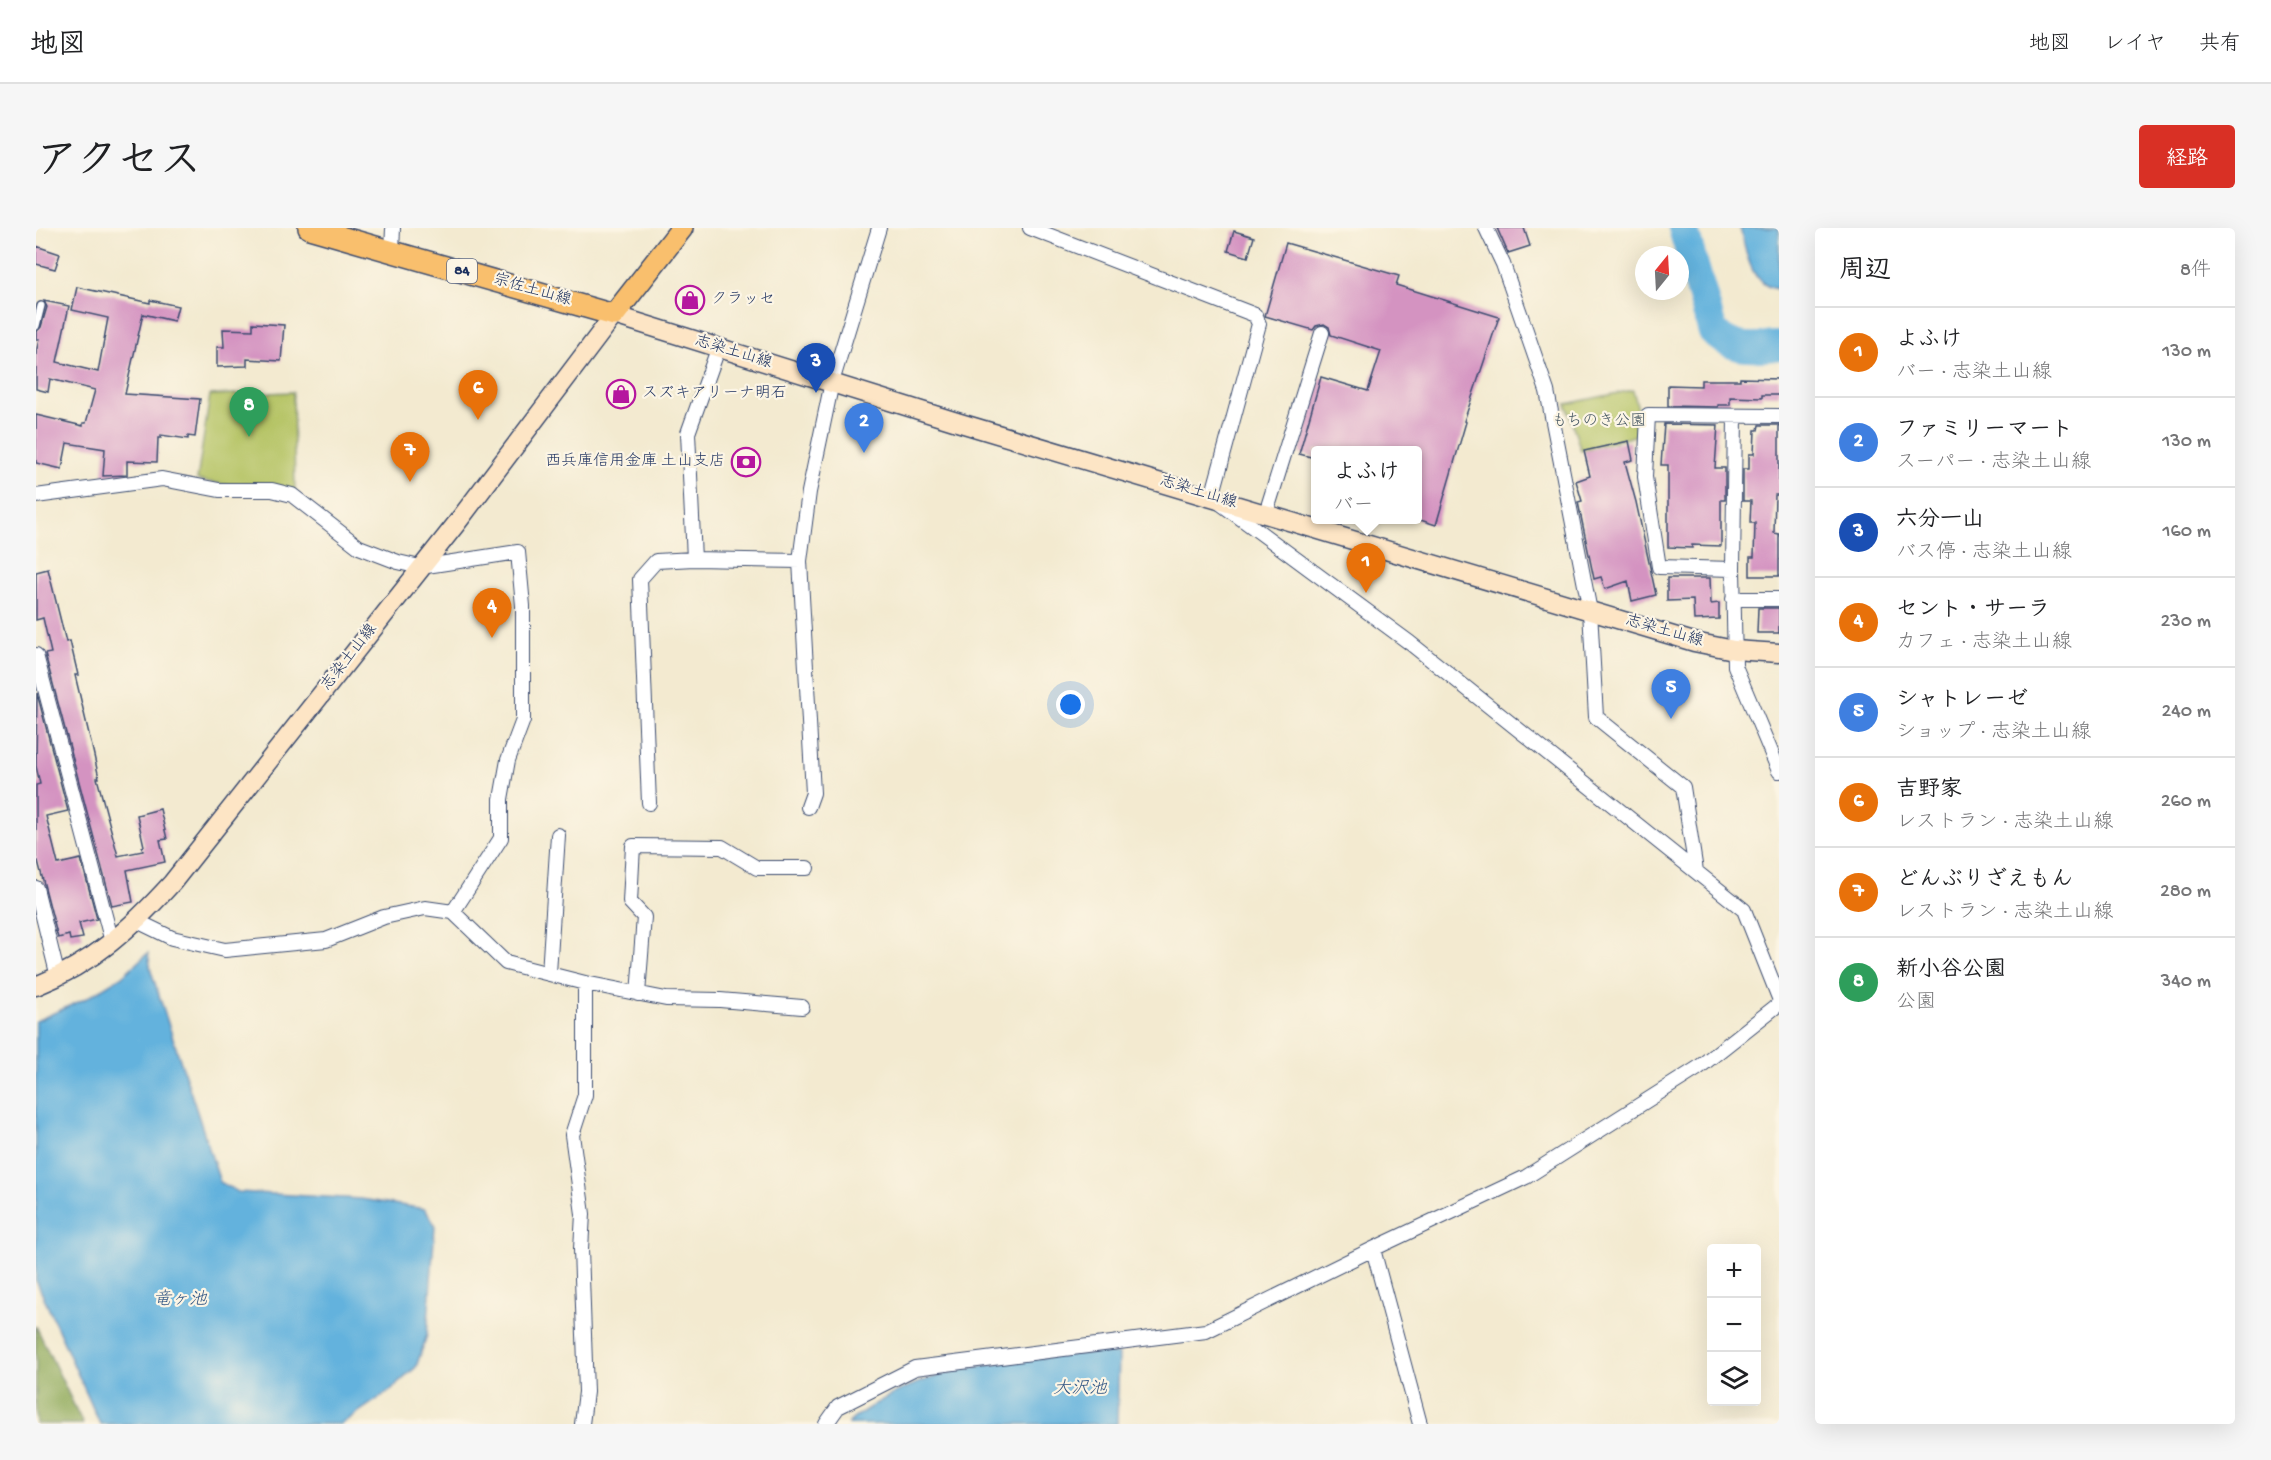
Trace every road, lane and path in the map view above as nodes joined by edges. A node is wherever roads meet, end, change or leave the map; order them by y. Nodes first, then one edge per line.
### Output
1 (309, 228) edge
2 (393, 228) edge
3 (682, 228) edge
4 (879, 228) edge
5 (1030, 228) edge
6 (1486, 228) edge
7 (392, 250) junction
8 (41, 306) dead end
9 (614, 315) junction
10 (36, 326) edge
11 (1322, 333) dead end
12 (718, 349) junction
13 (832, 382) junction
14 (1735, 416) junction
15 (1779, 416) edge
16 (36, 496) edge
17 (1212, 497) junction
18 (1266, 513) junction
19 (694, 559) junction
20 (800, 561) junction
21 (420, 567) junction
22 (1733, 569) junction
23 (1733, 598) junction
24 (1779, 599) edge
25 (1590, 611) junction
26 (1734, 650) junction
27 (1779, 653) edge
28 (36, 655) edge
29 (1779, 771) edge
30 (649, 803) dead end
31 (808, 807) dead end
32 (558, 835) dead end
33 (807, 868) dead end
34 (1696, 871) junction
35 (36, 888) edge
36 (453, 912) junction
37 (137, 921) junction
38 (112, 942) junction
39 (549, 973) junction
40 (58, 977) junction
41 (585, 984) junction
42 (36, 986) edge
43 (638, 994) junction
44 (1779, 998) edge
45 (1779, 1004) edge
46 (802, 1007) dead end
47 (1373, 1249) junction
48 (582, 1424) edge
49 (826, 1424) edge
50 (1420, 1424) edge

1 - 7 main road, 宗佐土山線 / 84
2 - 7 street
3 - 9 main road
4 - 13 street
5 - 17 street
6 - 25 street
7 - 9 main road, 宗佐土山線 / 84
8 - 10 lane
9 - 12 main road, 志染土山線
9 - 21 main road, 志染土山線
11 - 18 street
12 - 13 main road, 志染土山線
12 - 19 street
13 - 17 main road, 志染土山線
13 - 20 street
14 - 15 street
14 - 22 street
14 - 22 street
16 - 21 street
17 - 18 main road, 志染土山線
17 - 34 street
18 - 25 main road, 志染土山線
19 - 20 street
19 - 30 street
20 - 31 street
21 - 36 street
21 - 37 main road, 志染土山線
22 - 23 street
23 - 24 street
23 - 26 street
25 - 26 main road, 志染土山線
25 - 34 street
26 - 27 main road, 志染土山線
26 - 29 street
28 - 38 street
32 - 39 street
33 - 43 street
34 - 44 street
35 - 40 street
36 - 37 street
36 - 39 street
37 - 38 main road, 志染土山線
38 - 40 main road, 志染土山線
39 - 41 street
40 - 42 main road, 志染土山線
41 - 43 street
41 - 48 street
43 - 46 street
45 - 47 street
47 - 49 street
47 - 50 street

